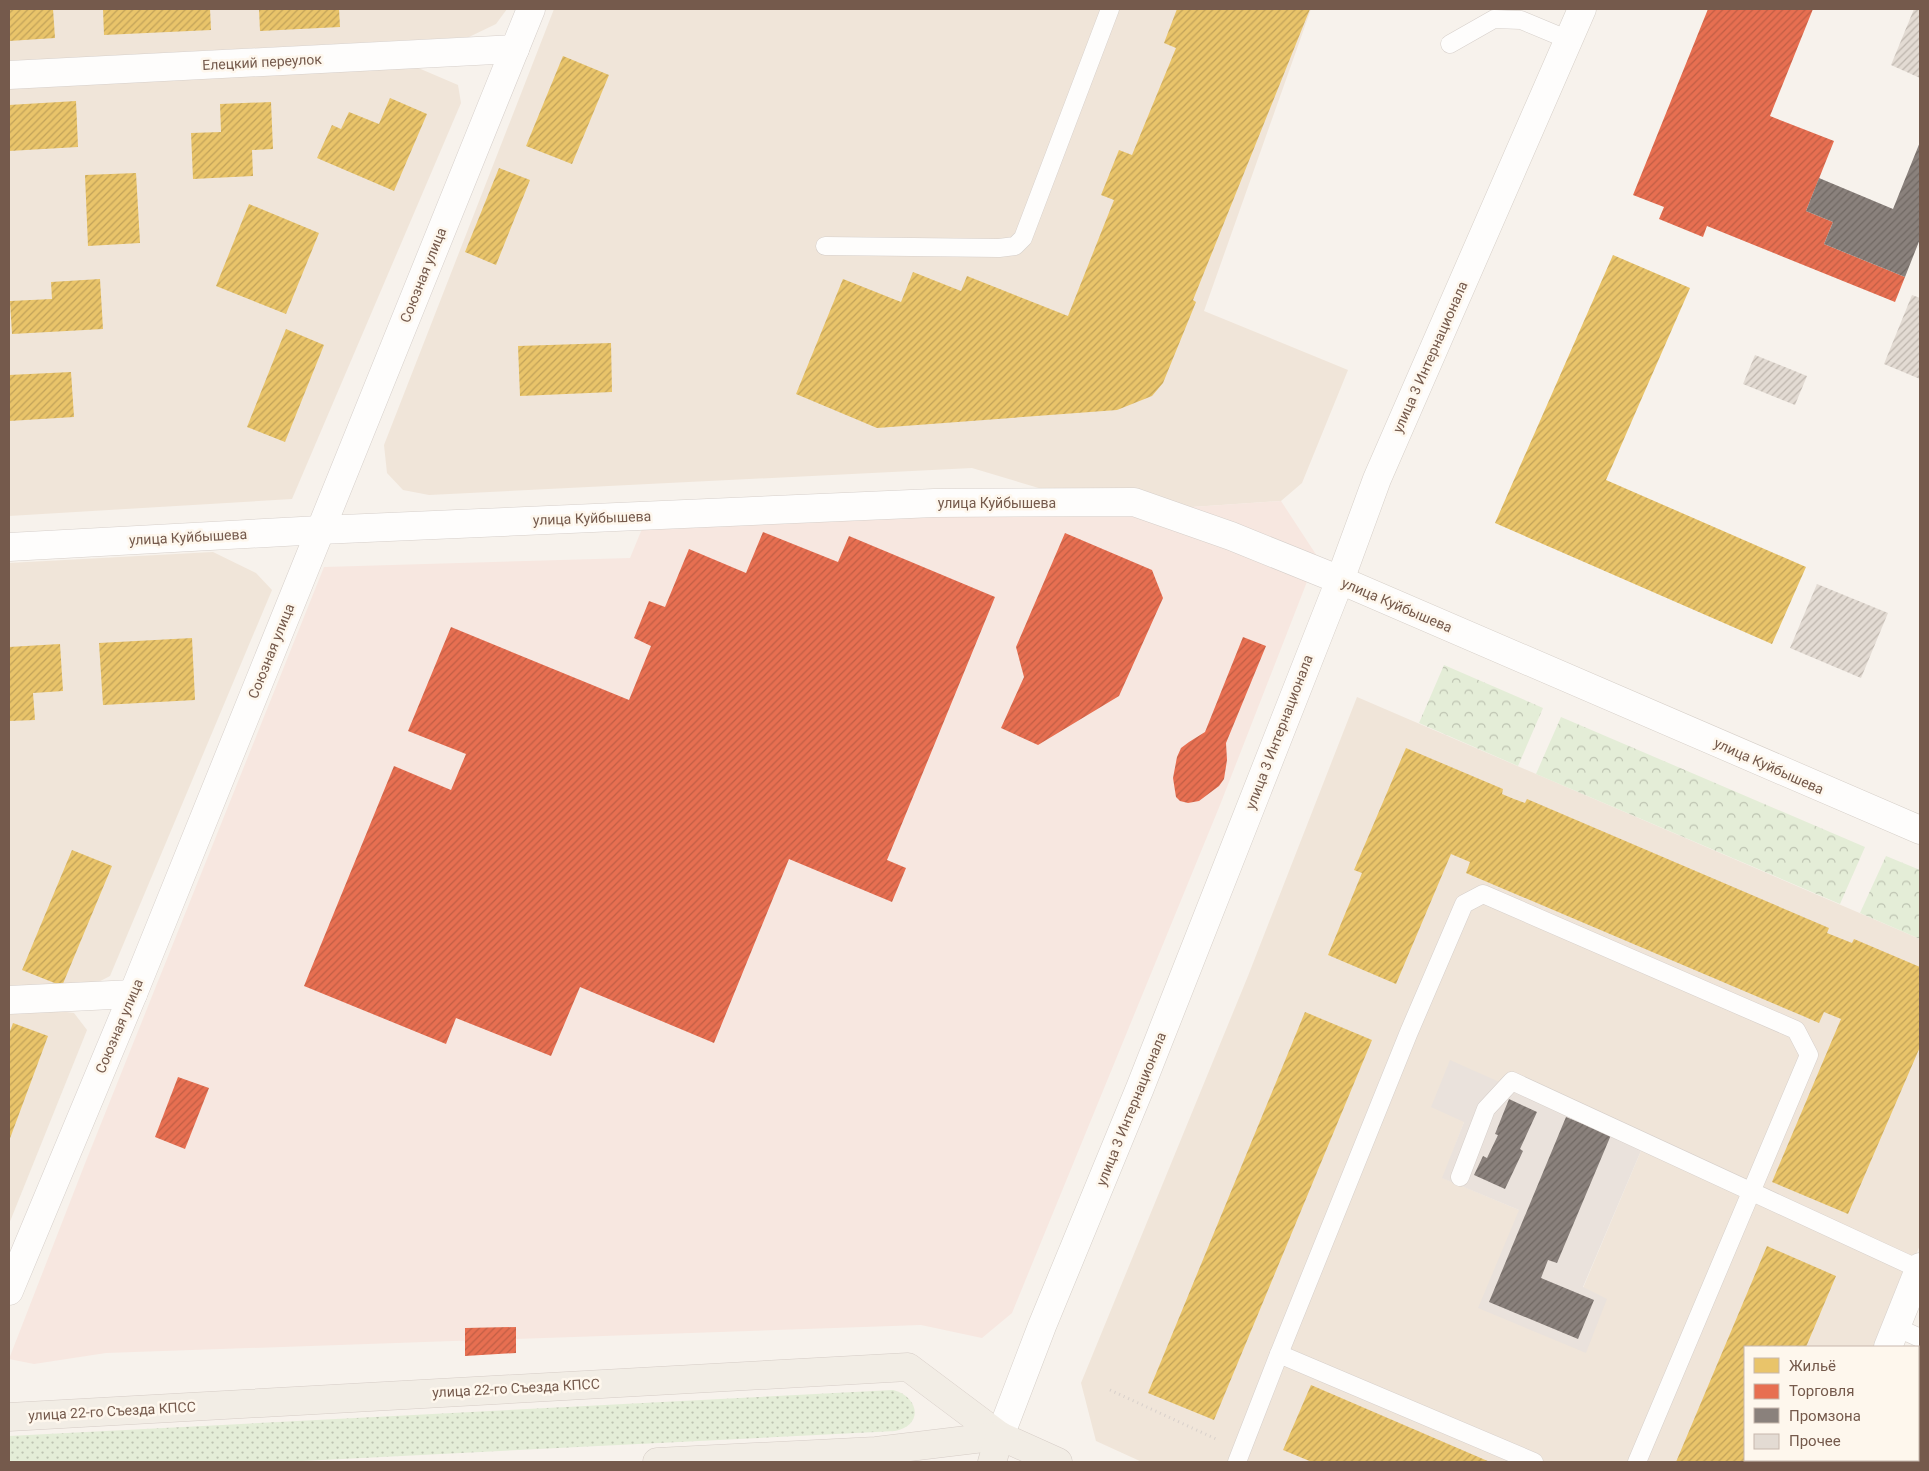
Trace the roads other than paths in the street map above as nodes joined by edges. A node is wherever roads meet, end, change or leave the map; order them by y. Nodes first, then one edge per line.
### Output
1 (530, 9) edge
2 (1110, 9) edge
3 (1582, 9) edge
4 (1569, 40) junction
5 (1450, 44) dead end
6 (515, 49) junction
7 (9, 75) edge
8 (825, 246) dead end
9 (320, 530) junction
10 (9, 547) edge
11 (1340, 580) junction
12 (1920, 830) edge
13 (133, 994) junction
14 (9, 1000) edge
15 (1460, 1177) dead end
16 (1751, 1191) junction
17 (1920, 1268) edge
18 (9, 1291) edge
19 (1892, 1337) edge
20 (1920, 1338) edge
21 (1279, 1354) junction
22 (9, 1417) edge
23 (1000, 1436) junction
24 (1239, 1456) edge
25 (657, 1462) edge
26 (992, 1462) edge
27 (1058, 1462) edge
28 (1534, 1462) edge
29 (1637, 1462) edge

1 - 6 street, Союзная улица
2 - 8 lane
3 - 4 street, улица 3 Интернационала
4 - 5 lane
4 - 11 street, улица 3 Интернационала
6 - 7 street, Елецкий переулок
6 - 9 street, Союзная улица
9 - 10 street, улица Куйбышева
9 - 11 street, улица Куйбышева
9 - 13 street, Союзная улица
11 - 12 street, улица Куйбышева
11 - 23 street, улица 3 Интернационала
13 - 14 street
13 - 18 street, Союзная улица
15 - 16 lane
16 - 17 lane
16 - 21 lane
16 - 29 lane
17 - 19 street
19 - 20 lane
21 - 24 lane
21 - 28 lane
22 - 23 main road, улица 22-го Съезда КПСС
23 - 25 main road
23 - 26 main road, улица 3 Интернационала
23 - 27 main road, улица 22-го Съезда КПСС

